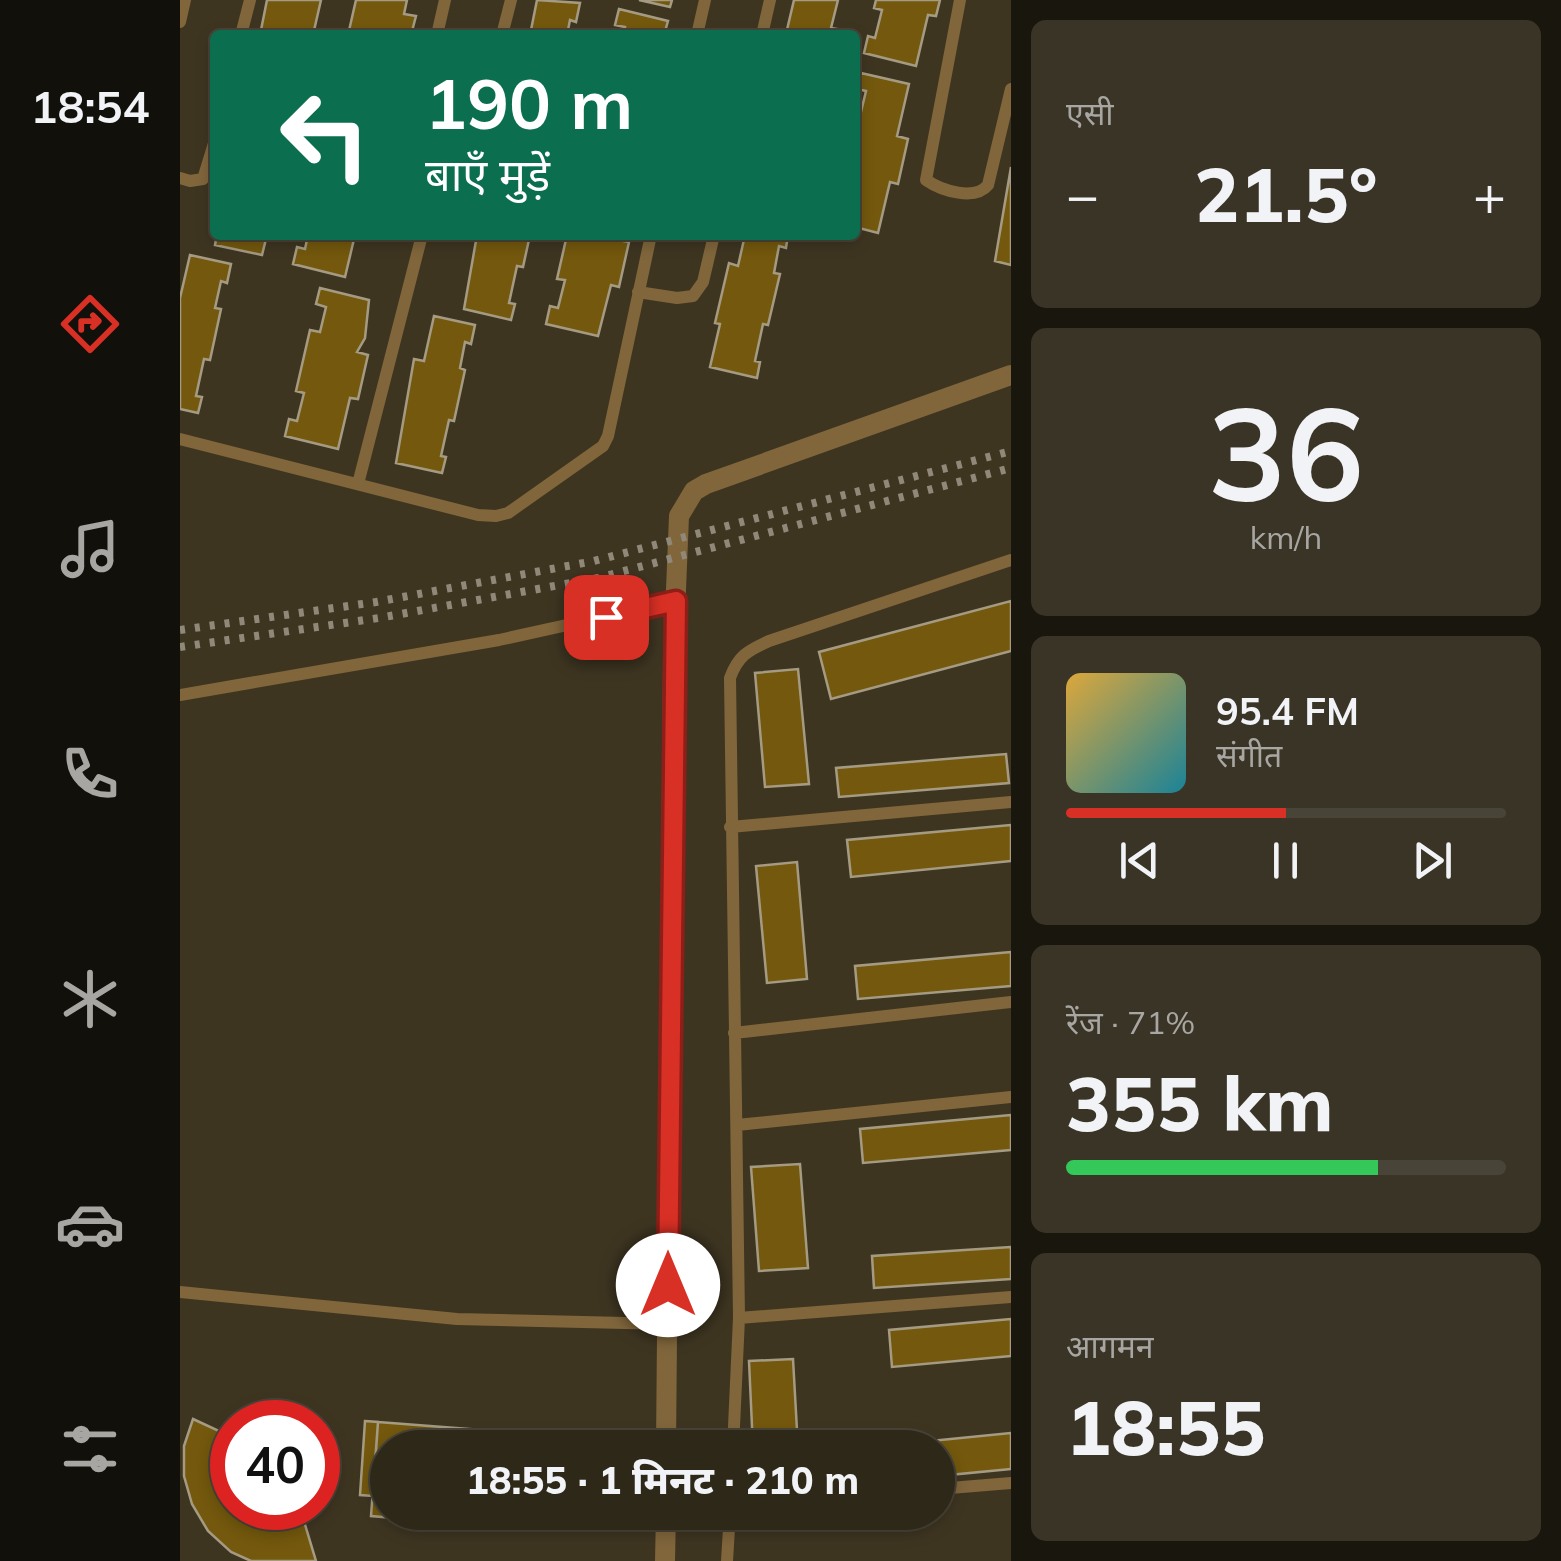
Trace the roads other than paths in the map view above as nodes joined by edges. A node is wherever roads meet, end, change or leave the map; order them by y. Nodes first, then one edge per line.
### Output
1 (185, 0) edge
2 (250, 0) edge
3 (445, 0) edge
4 (511, 0) edge
5 (705, 0) edge
6 (770, 0) edge
7 (960, 0) edge
8 (180, 22) edge
9 (242, 30) edge
10 (438, 30) edge
11 (503, 30) edge
12 (698, 30) edge
13 (763, 30) edge
14 (1011, 89) edge
15 (210, 156) edge
16 (180, 178) edge
17 (421, 240) edge
18 (650, 240) edge
19 (713, 240) edge
20 (638, 292) junction
21 (1011, 375) edge
22 (180, 440) edge
23 (358, 484) junction
24 (1011, 560) edge
25 (676, 601) junction
26 (180, 695) edge
27 (1011, 802) edge
28 (730, 827) junction
29 (1011, 1002) edge
30 (734, 1034) junction
31 (1011, 1098) edge
32 (737, 1125) junction
33 (180, 1292) edge
34 (1011, 1297) edge
35 (739, 1318) junction
36 (668, 1324) junction
37 (666, 1430) edge
38 (734, 1430) edge
39 (1011, 1483) edge
40 (955, 1488) edge
41 (666, 1530) edge
42 (729, 1530) edge
43 (666, 1561) edge
44 (727, 1561) edge

1 - 8 lane
2 - 9 lane
3 - 10 lane
4 - 11 lane
5 - 12 lane
6 - 13 lane
7 - 14 lane
15 - 16 lane
17 - 23 lane
18 - 20 lane
19 - 20 lane
20 - 23 lane
21 - 25 street
22 - 23 lane
24 - 28 lane
25 - 26 lane
25 - 36 street
27 - 28 lane
28 - 30 lane
29 - 30 lane
30 - 32 lane
31 - 32 lane
32 - 35 lane
33 - 36 lane
34 - 35 lane
35 - 38 lane
36 - 37 street
39 - 40 lane
41 - 43 street
42 - 44 lane

